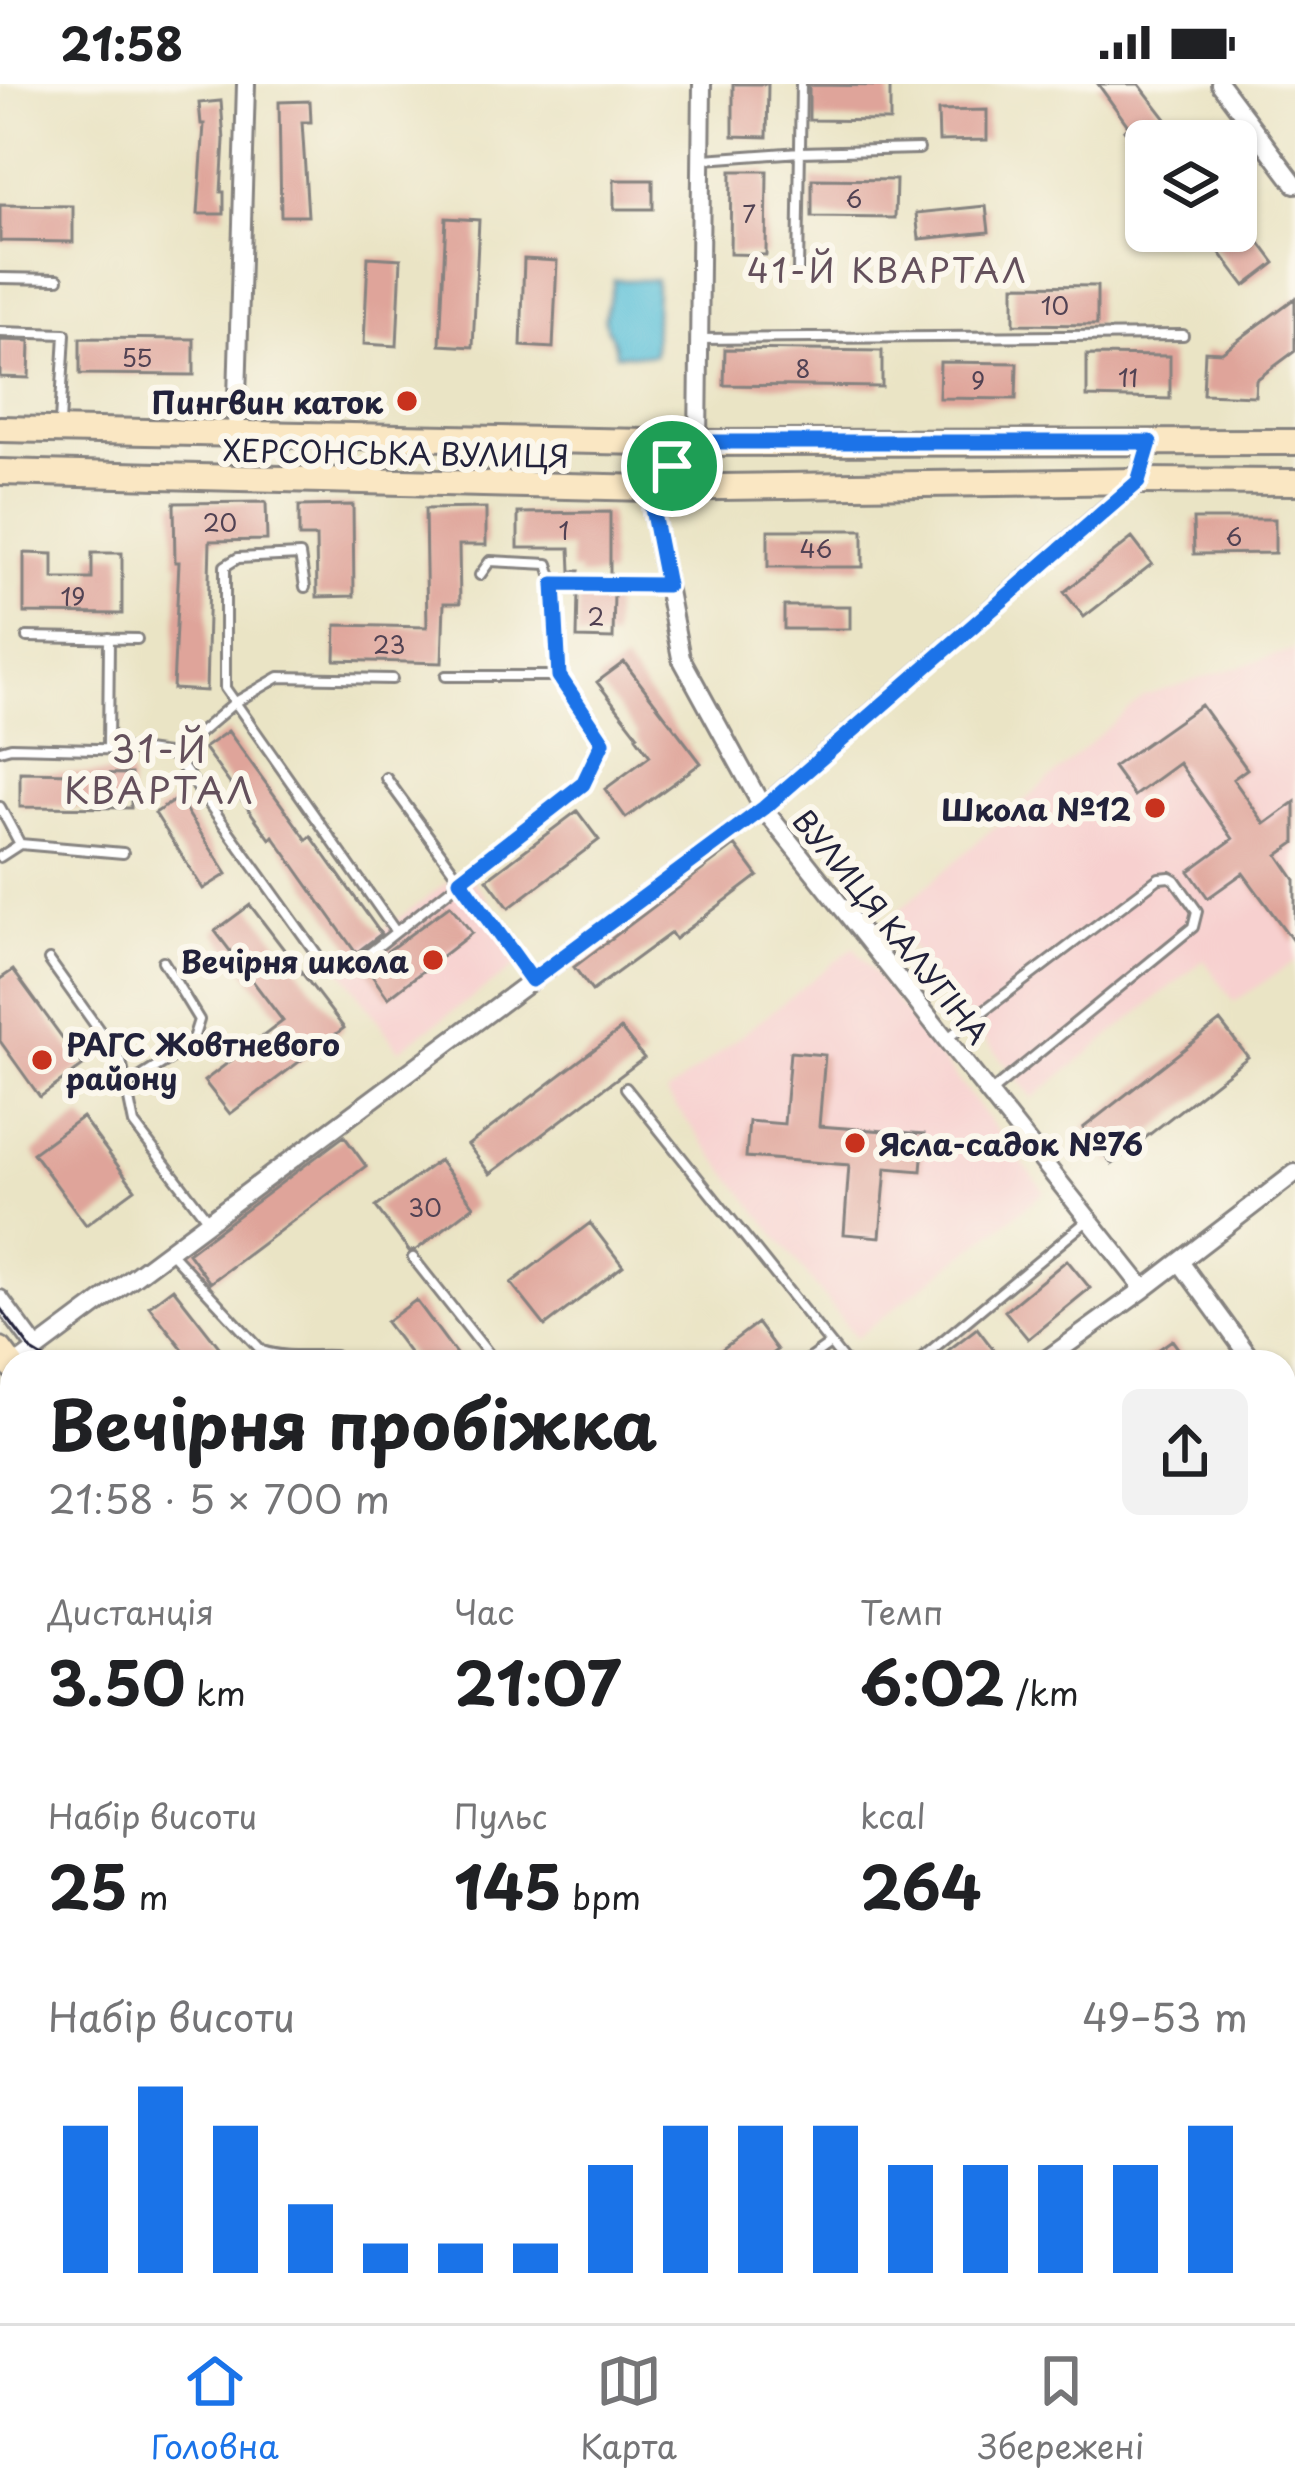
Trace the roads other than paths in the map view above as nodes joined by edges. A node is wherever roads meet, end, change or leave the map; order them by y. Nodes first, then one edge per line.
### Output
1 (246, 84) edge
2 (702, 84) edge
3 (801, 84) edge
4 (1220, 84) edge
5 (919, 149) dead end
6 (800, 152) junction
7 (701, 159) junction
8 (1295, 184) edge
9 (798, 272) dead end
10 (0, 278) edge
11 (58, 280) dead end
12 (0, 332) edge
13 (1183, 334) dead end
14 (699, 339) junction
15 (0, 429) edge
16 (59, 430) junction
17 (236, 433) junction
18 (698, 442) junction
19 (1150, 442) junction
20 (1295, 442) edge
21 (0, 472) edge
22 (1138, 482) junction
23 (1295, 482) edge
24 (648, 488) junction
25 (480, 575) dead end
26 (554, 584) junction
27 (667, 585) junction
28 (305, 587) dead end
29 (27, 637) dead end
30 (109, 638) junction
31 (137, 639) dead end
32 (446, 676) dead end
33 (559, 676) junction
34 (392, 679) dead end
35 (234, 703) junction
36 (108, 749) junction
37 (0, 751) edge
38 (174, 755) junction
39 (386, 778) dead end
40 (0, 807) edge
41 (764, 808) junction
42 (20, 844) junction
43 (123, 854) dead end
44 (0, 857) edge
45 (460, 880) junction
46 (395, 932) junction
47 (49, 960) dead end
48 (163, 961) dead end
49 (357, 963) dead end
50 (331, 974) dead end
51 (532, 980) junction
52 (947, 1038) junction
53 (127, 1086) junction
54 (626, 1088) dead end
55 (990, 1093) junction
56 (1295, 1173) edge
57 (1089, 1219) junction
58 (208, 1220) junction
59 (168, 1250) junction
60 (413, 1258) dead end
61 (1180, 1262) junction
62 (1144, 1289) junction
63 (0, 1299) edge
64 (830, 1344) junction
65 (36, 1348) junction
66 (34, 1350) edge
67 (261, 1350) edge
68 (486, 1350) edge
69 (822, 1350) edge
70 (835, 1350) edge
71 (931, 1350) edge
72 (1060, 1350) edge
73 (1244, 1350) edge

1 - 17 street
2 - 7 street
3 - 6 lane
4 - 8 street
5 - 6 lane
6 - 7 lane
6 - 9 lane
7 - 14 street
10 - 11 lane
12 - 16 lane
13 - 14 lane
14 - 18 street
15 - 16 street, ХЕРСОНСЬКА ВУЛИЦЯ
16 - 17 street, ХЕРСОНСЬКА ВУЛИЦЯ
17 - 18 street, ХЕРСОНСЬКА ВУЛИЦЯ
18 - 19 street, ХЕРСОНСЬКА ВУЛИЦЯ
18 - 24 street
19 - 20 street, ХЕРСОНСЬКА ВУЛИЦЯ
19 - 22 street
21 - 24 street, ХЕРСОНСЬКА ВУЛИЦЯ
22 - 23 street, ХЕРСОНСЬКА ВУЛИЦЯ
22 - 24 street, ХЕРСОНСЬКА ВУЛИЦЯ
22 - 41 street
24 - 27 street, ВУЛИЦЯ КАЛУГІНА
25 - 26 lane
26 - 27 lane
26 - 33 lane
27 - 41 street, ВУЛИЦЯ КАЛУГІНА
28 - 35 lane
29 - 30 lane
30 - 31 lane
30 - 36 lane
32 - 33 lane
33 - 45 lane
34 - 35 lane
35 - 38 lane
35 - 46 lane
36 - 37 lane
36 - 38 lane
38 - 50 lane
39 - 45 lane
40 - 42 lane
41 - 51 street
41 - 52 street, ВУЛИЦЯ КАЛУГІНА
42 - 43 lane
42 - 44 lane
45 - 46 lane
45 - 51 lane
46 - 49 lane
47 - 53 lane
48 - 53 lane
51 - 58 street
52 - 55 street, ВУЛИЦЯ КАЛУГІНА
52 - 55 lane
53 - 58 lane
54 - 64 lane
55 - 57 street, ВУЛИЦЯ КАЛУГІНА
56 - 61 street
57 - 62 street, ВУЛИЦЯ КАЛУГІНА
57 - 71 lane
58 - 59 street
59 - 65 street
59 - 67 lane
60 - 68 lane
61 - 62 street
61 - 73 street
62 - 72 street
63 - 65 street
64 - 69 lane
64 - 70 lane
65 - 66 street

